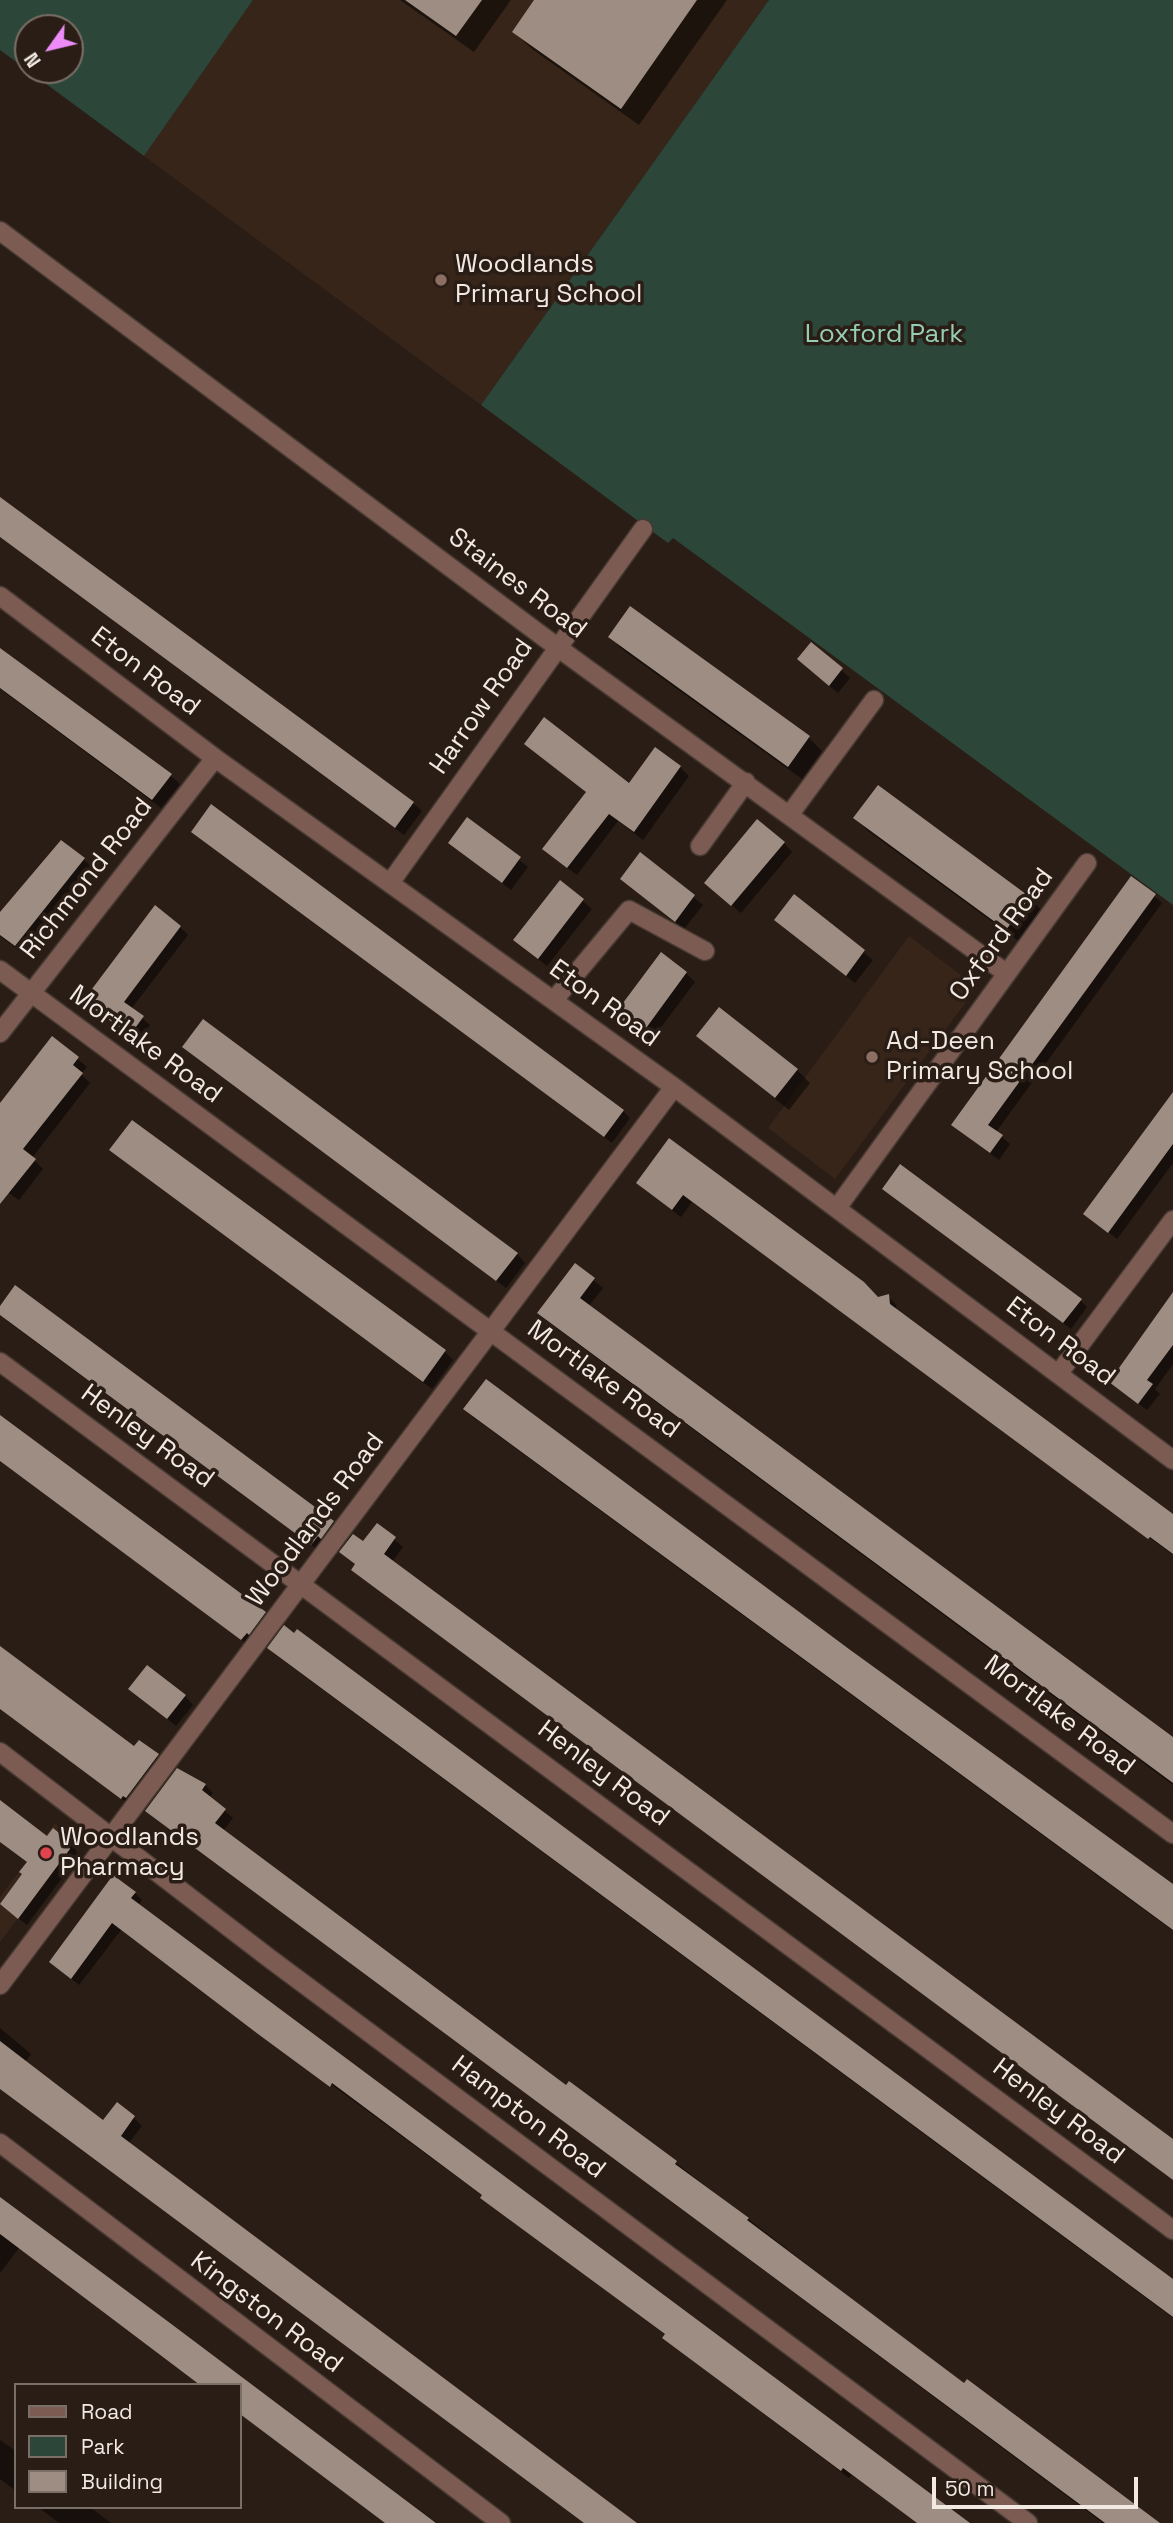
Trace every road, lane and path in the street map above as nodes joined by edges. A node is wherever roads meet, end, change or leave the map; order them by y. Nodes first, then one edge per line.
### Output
1 (0, 231) edge
2 (643, 529) dead end
3 (0, 596) edge
4 (557, 647) junction
5 (874, 700) dead end
6 (215, 758) junction
7 (746, 782) junction
8 (790, 814) junction
9 (700, 846) dead end
10 (1087, 863) dead end
11 (390, 883) junction
12 (705, 951) dead end
13 (0, 970) edge
14 (1006, 973) junction
15 (31, 993) junction
16 (555, 1000) junction
17 (0, 1033) edge
18 (674, 1087) junction
19 (837, 1208) junction
20 (1173, 1220) edge
21 (492, 1331) junction
22 (0, 1362) edge
23 (1059, 1373) junction
24 (1173, 1460) edge
25 (300, 1583) junction
26 (0, 1752) edge
27 (1173, 1834) edge
28 (112, 1835) junction
29 (0, 1984) edge
30 (0, 2143) edge
31 (1173, 2230) edge
32 (501, 2523) edge
33 (1028, 2523) edge

1 - 4 street, Staines Road
2 - 4 street, Harrow Road
3 - 6 street, Eton Road
4 - 7 street, Staines Road
4 - 11 street, Harrow Road
5 - 8 street
6 - 11 street, Eton Road
6 - 15 street, Richmond Road
7 - 8 street, Staines Road
7 - 9 street
8 - 14 street, Staines Road
10 - 14 street, Oxford Road
11 - 16 street, Eton Road
12 - 16 street
13 - 15 street, Mortlake Road
14 - 19 street, Oxford Road
15 - 17 street, Richmond Road
15 - 21 street, Mortlake Road
16 - 18 street, Eton Road
18 - 19 street, Eton Road
18 - 21 street, Woodlands Road
19 - 23 street, Eton Road
20 - 23 street
21 - 25 street, Woodlands Road
21 - 27 street, Mortlake Road
22 - 25 street, Henley Road
23 - 24 street, Eton Road
25 - 28 street, Woodlands Road
25 - 31 street, Henley Road
26 - 28 street, Hampton Road
28 - 29 street, Woodlands Road
28 - 33 street, Hampton Road
30 - 32 street, Kingston Road

